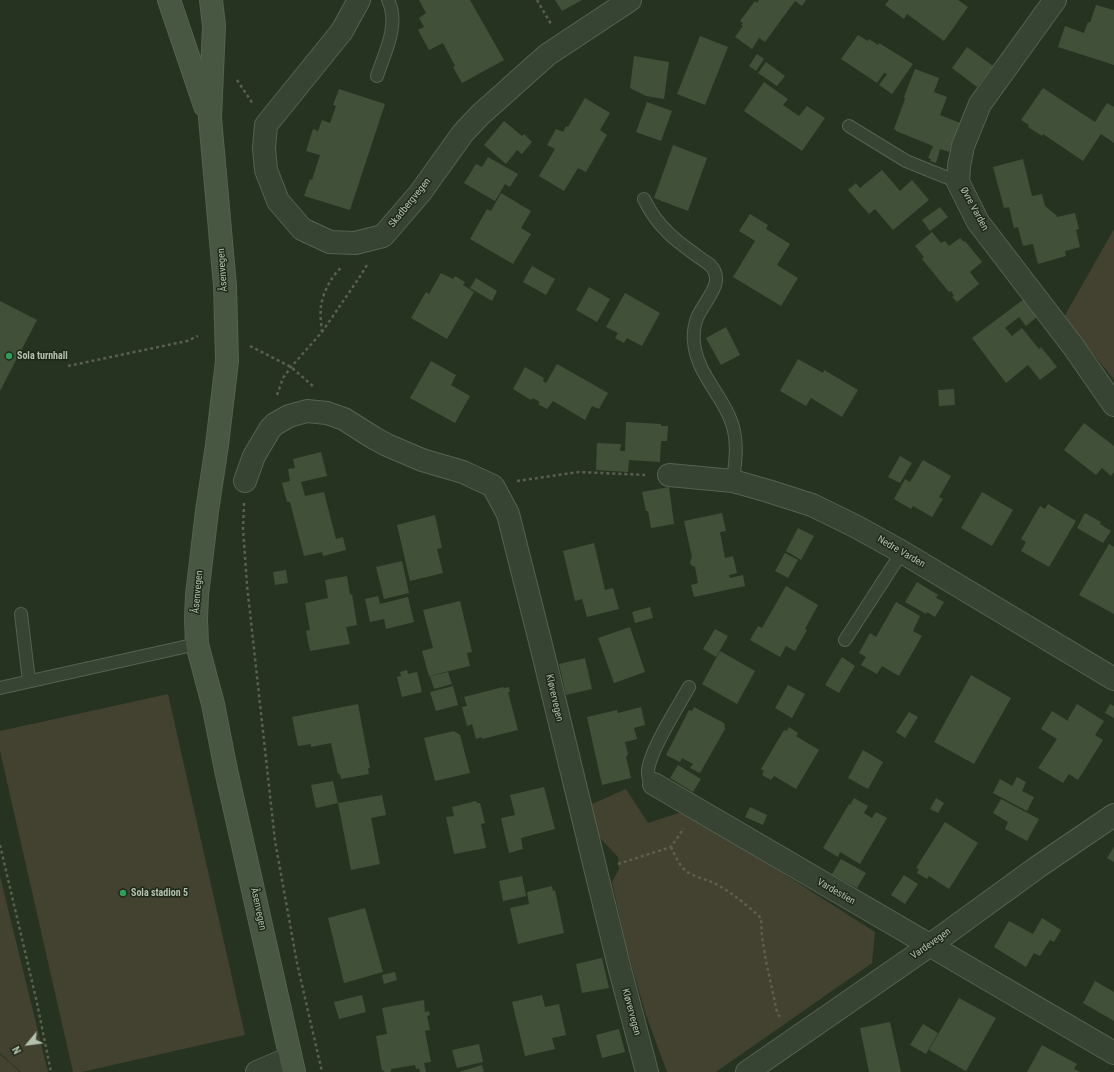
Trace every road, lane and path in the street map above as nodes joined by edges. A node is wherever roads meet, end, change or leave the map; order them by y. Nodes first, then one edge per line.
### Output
1 (169, 0) edge
2 (211, 0) edge
3 (359, 0) edge
4 (388, 0) edge
5 (537, 0) edge
6 (630, 0) edge
7 (1055, 0) edge
8 (552, 26) dead end
9 (232, 74) dead end
10 (377, 76) dead end
11 (210, 118) junction
12 (266, 125) junction
13 (850, 126) dead end
14 (958, 182) junction
15 (644, 199) dead end
16 (383, 236) junction
17 (355, 243) junction
18 (322, 332) junction
19 (198, 336) dead end
20 (245, 344) dead end
21 (68, 366) dead end
22 (291, 367) junction
23 (315, 388) dead end
24 (1114, 405) edge
25 (276, 424) junction
26 (669, 475) joint
27 (245, 481) joint
28 (733, 481) junction
29 (493, 486) junction
30 (902, 552) junction
31 (21, 614) dead end
32 (844, 640) dead end
33 (197, 644) junction
34 (1114, 679) edge
35 (29, 680) junction
36 (689, 687) dead end
37 (0, 688) edge
38 (654, 784) joint
39 (698, 810) junction
40 (1114, 815) edge
41 (0, 845) edge
42 (671, 847) junction
43 (596, 870) junction
44 (929, 946) junction
45 (792, 1041) junction
46 (1114, 1053) edge
47 (292, 1065) edge
48 (51, 1072) edge
49 (257, 1072) edge
50 (322, 1072) edge
51 (647, 1072) edge
52 (747, 1072) edge

1 - 11 street, Åsenvegen
2 - 11 street, Åsenvegen
3 - 12 street
4 - 10 lane
5 - 8 path
6 - 16 street, Skadbergvegen
7 - 14 street, Øvre Varden
9 - 12 path
11 - 33 street, Åsenvegen
12 - 17 street, Skadbergvegen
13 - 14 lane
14 - 24 street, Øvre Varden
15 - 28 lane
16 - 17 street, Skadbergvegen
16 - 18 path
17 - 18 path
18 - 22 path
19 - 21 path
20 - 22 path
22 - 23 path
22 - 25 path
25 - 27 street
25 - 29 street
26 - 28 street, Nedre Varden
26 - 29 path
27 - 50 path
28 - 30 street, Nedre Varden
29 - 43 street, Kløvervegen
30 - 32 lane
30 - 34 street, Nedre Varden
31 - 35 lane
33 - 35 lane
33 - 47 street, Åsenvegen
35 - 37 lane
36 - 38 lane, Vardestien
38 - 39 street, Vardestien
39 - 42 path
39 - 44 street, Vardestien
40 - 44 street, Vardevegen
41 - 48 path
42 - 43 path
42 - 45 path
43 - 51 street, Kløvervegen
44 - 45 street, Vardevegen
44 - 46 street, Vardestien
45 - 52 street, Vardevegen
47 - 49 street, Åsenvegen

